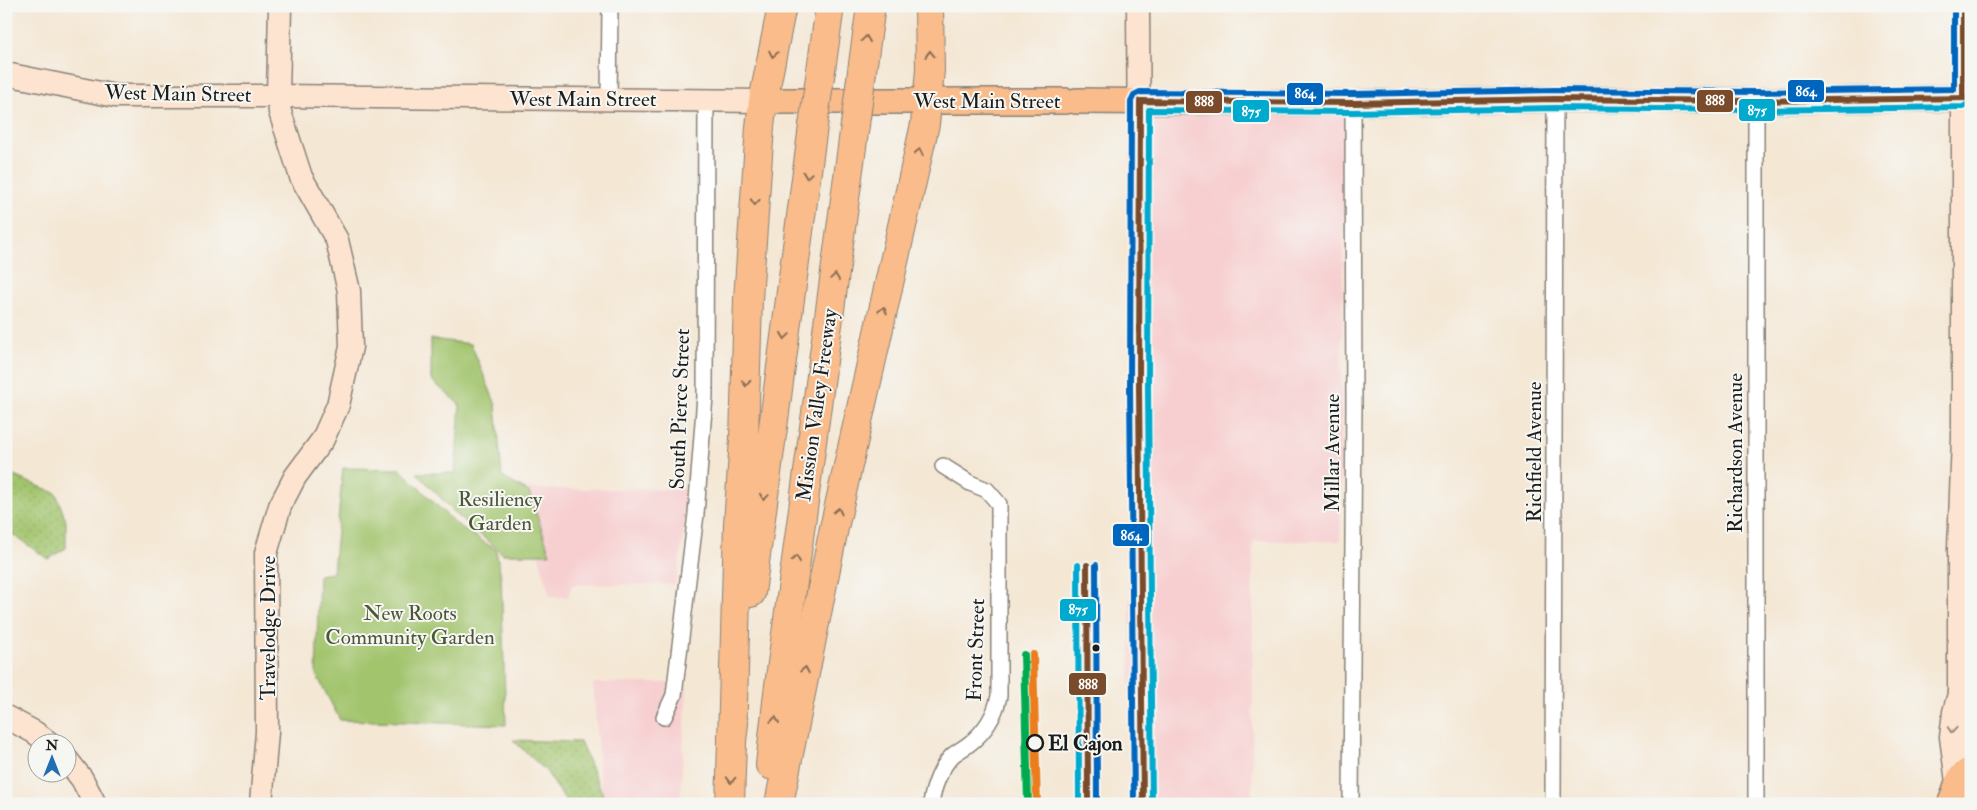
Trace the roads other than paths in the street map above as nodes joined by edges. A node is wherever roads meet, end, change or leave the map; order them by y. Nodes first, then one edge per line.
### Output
1 (610, 6) edge
2 (782, 6) edge
3 (830, 6) edge
4 (871, 6) edge
5 (929, 6) edge
6 (1138, 6) edge
7 (1963, 6) edge
8 (284, 9) edge
9 (6, 74) edge
10 (278, 96) junction
11 (1967, 98) edge
12 (1555, 99) junction
13 (609, 100) junction
14 (706, 100) junction
15 (763, 101) junction
16 (1140, 101) junction
17 (1756, 101) junction
18 (927, 102) junction
19 (1353, 103) junction
20 (943, 466) dead end
21 (1959, 694) junction
22 (6, 717) edge
23 (664, 717) dead end
24 (34, 732) edge
25 (732, 741) junction
26 (1971, 757) edge
27 (78, 774) edge
28 (1959, 785) edge
29 (95, 804) edge
30 (261, 804) edge
31 (730, 804) edge
32 (766, 804) edge
33 (778, 804) edge
34 (931, 804) edge
35 (1143, 804) edge
36 (1351, 804) edge
37 (1553, 804) edge
38 (1756, 804) edge

1 - 13 street
2 -> 15 highway
3 -> 25 highway, Mission Valley Freeway, bridge
32 -> 4 highway, Mission Valley Freeway, bridge
18 -> 5 highway
6 - 16 main road
7 - 11 main road
8 - 10 main road, Travelodge Drive
9 - 10 main road, West Main Street
10 - 13 main road, West Main Street
10 - 30 main road, Travelodge Drive
11 - 17 main road, West Main Street
11 - 21 main road
12 - 17 main road, West Main Street
12 - 19 main road, West Main Street
12 - 37 street, Richfield Avenue
13 - 14 main road, West Main Street
14 - 15 main road, West Main Street
14 - 23 street, South Pierce Street
15 - 18 main road, West Main Street
15 -> 25 highway
16 - 18 main road, West Main Street
16 - 19 main road, West Main Street
16 - 35 main road
17 - 38 street, Richardson Avenue
33 -> 18 highway
19 - 36 street, Millar Avenue
20 - 34 street, Front Street
21 - 26 main road
21 -> 28 main road
22 - 24 main road
25 -> 31 highway, Mission Valley Freeway
27 - 29 main road

